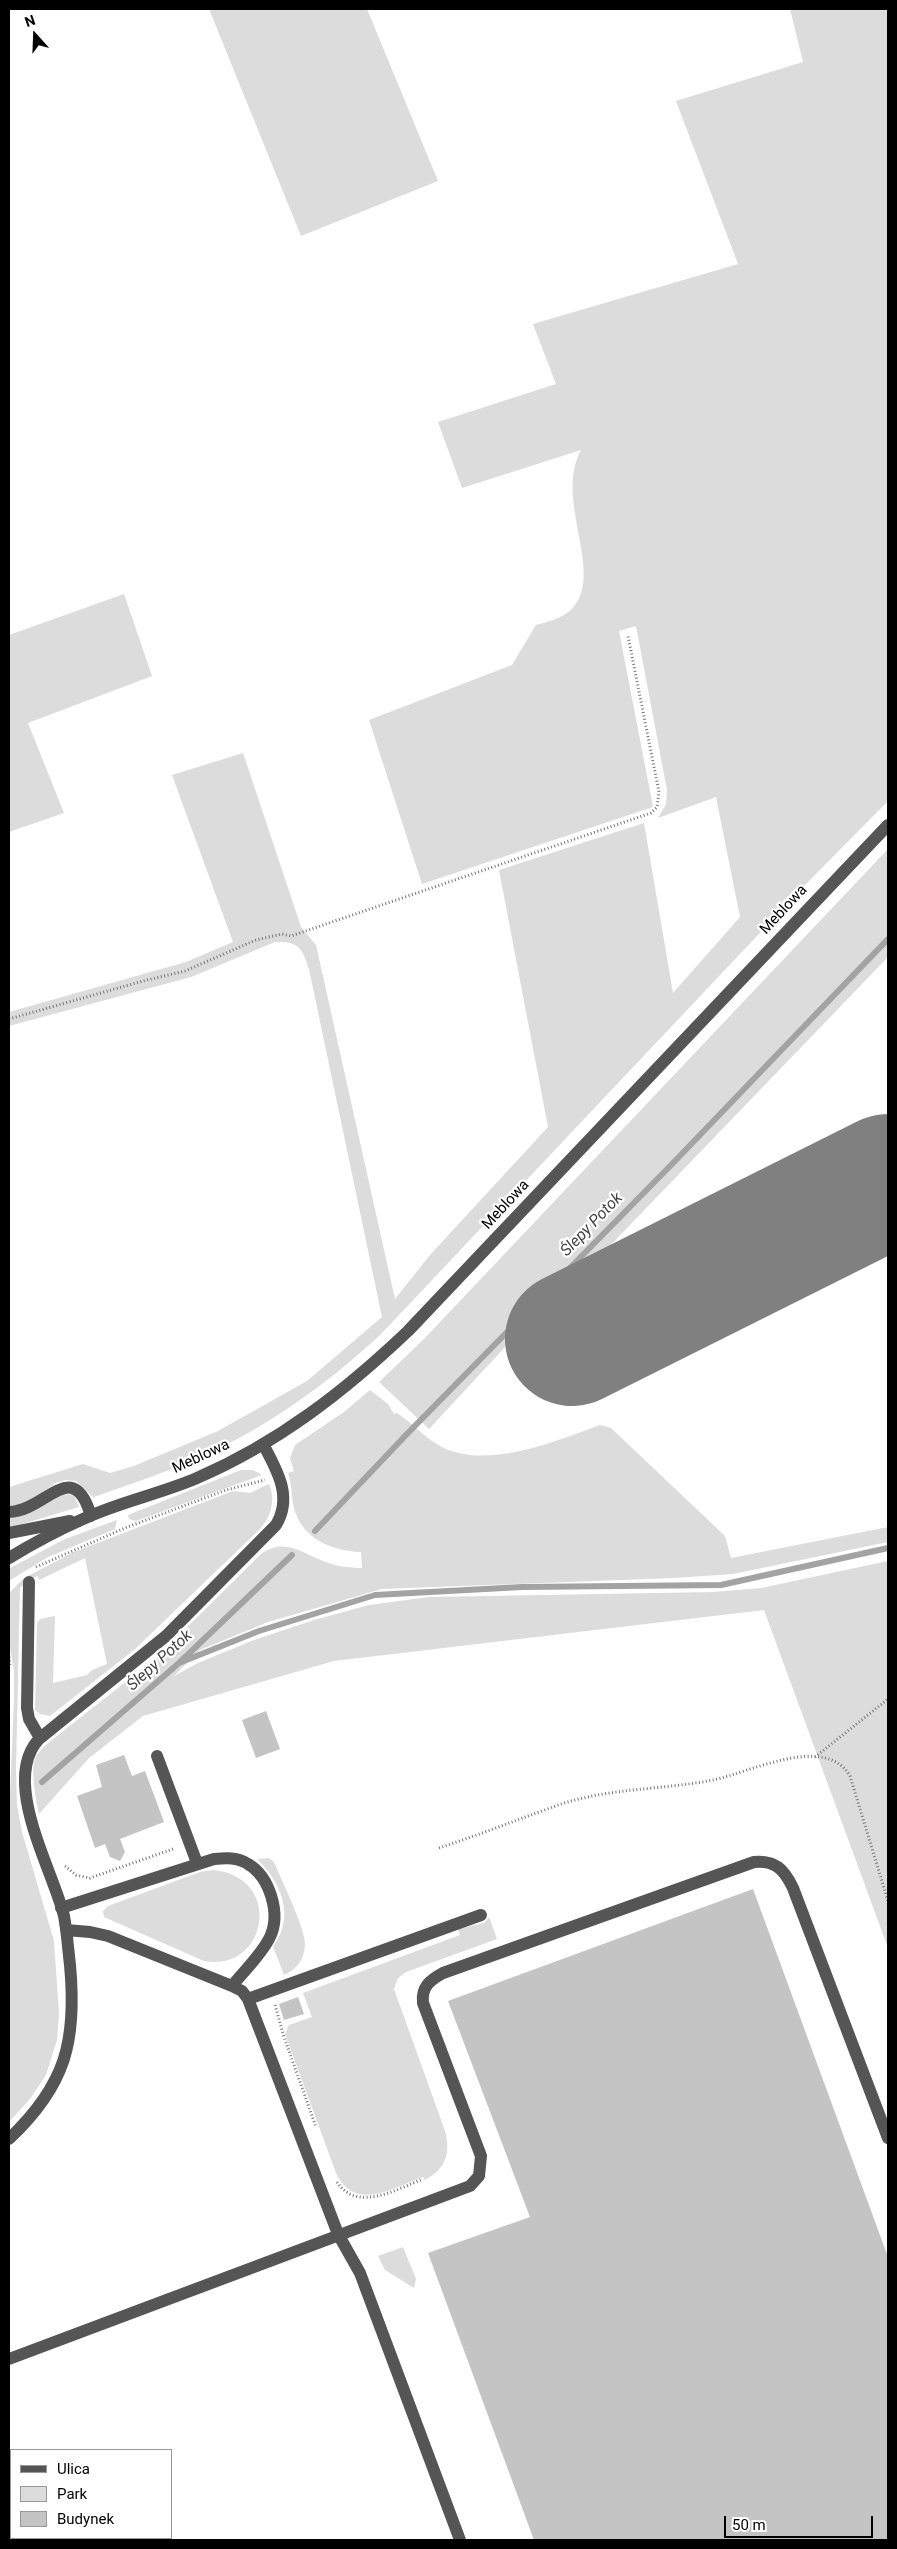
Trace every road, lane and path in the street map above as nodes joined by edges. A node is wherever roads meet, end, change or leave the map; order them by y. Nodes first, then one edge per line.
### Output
1 (628, 636) dead end
2 (888, 825) edge
3 (9, 1019) edge
4 (263, 1444) junction
5 (266, 1480) dead end
6 (9, 1512) edge
7 (87, 1517) junction
8 (123, 1523) dead end
9 (125, 1528) junction
10 (9, 1533) edge
11 (9, 1558) edge
12 (34, 1568) dead end
13 (29, 1582) dead end
14 (888, 1699) edge
15 (40, 1738) junction
16 (157, 1756) dead end
17 (815, 1757) junction
18 (439, 1848) dead end
19 (173, 1850) dead end
20 (61, 1859) dead end
21 (197, 1863) junction
22 (888, 1901) edge
23 (61, 1908) junction
24 (481, 1915) dead end
25 (66, 1930) junction
26 (232, 1986) junction
27 (248, 1999) junction
28 (279, 2000) dead end
29 (319, 2134) dead end
30 (888, 2138) edge
31 (9, 2139) edge
32 (424, 2179) dead end
33 (336, 2180) dead end
34 (338, 2234) junction
35 (9, 2359) edge
36 (460, 2540) edge

1 - 3 path
2 - 4 street, Meblowa
4 - 7 street, Meblowa
4 - 15 street
5 - 9 path
6 - 7 street
7 - 10 street, Meblowa
7 - 11 street, Meblowa
8 - 9 path
9 - 12 path
13 - 15 street
14 - 17 path
15 - 23 street
16 - 21 street
17 - 18 path
17 - 22 path
19 - 20 path
21 - 23 street
21 - 26 street
23 - 25 street
24 - 27 street
25 - 26 street
25 - 31 street
26 - 27 street
27 - 34 street
28 - 29 path
30 - 34 street
32 - 33 path
34 - 35 street
34 - 36 street

